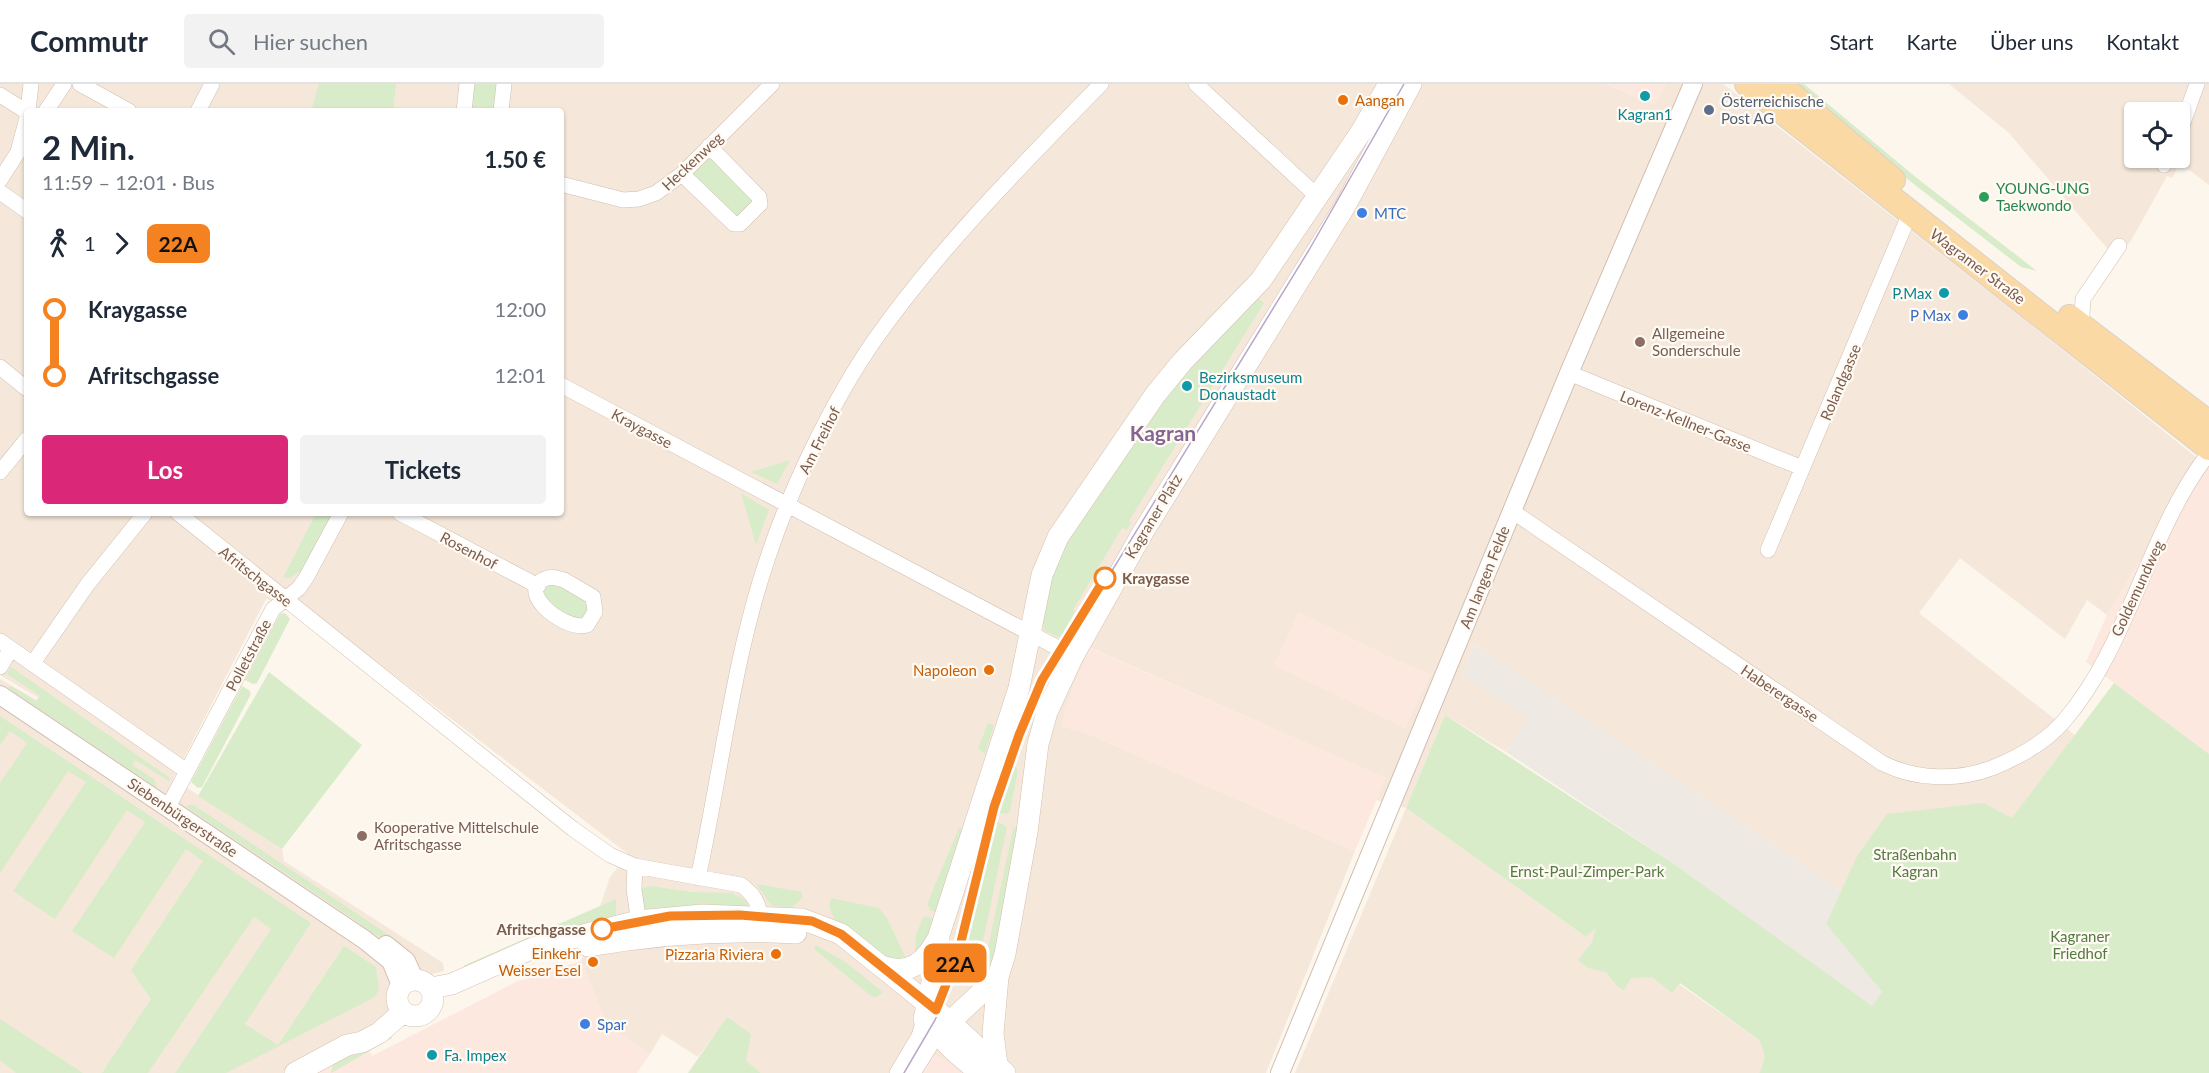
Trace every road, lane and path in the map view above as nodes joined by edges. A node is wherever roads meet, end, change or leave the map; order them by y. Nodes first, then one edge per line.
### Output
1 (31, 84) edge
2 (64, 84) edge
3 (80, 84) edge
4 (212, 84) edge
5 (467, 84) edge
6 (504, 84) edge
7 (772, 84) edge
8 (1101, 84) edge
9 (1196, 84) edge
10 (1389, 84) edge
11 (1411, 84) edge
12 (1694, 84) edge
13 (1747, 84) edge
14 (1779, 84) edge
15 (2197, 84) edge
16 (0, 95) edge
17 (2190, 103) edge
18 (28, 108) edge
19 (48, 108) edge
20 (124, 108) edge
21 (200, 108) edge
22 (464, 108) edge
23 (501, 108) edge
24 (24, 110) edge
25 (24, 132) edge
26 (710, 146) junction
27 (682, 174) junction
28 (0, 180) edge
29 (564, 185) edge
30 (0, 192) edge
31 (1318, 197) junction
32 (24, 209) edge
33 (1910, 213) junction
34 (2119, 246) dead end
35 (2078, 322) junction
36 (0, 367) edge
37 (1569, 373) junction
38 (24, 387) edge
39 (564, 387) edge
40 (2209, 423) edge
41 (24, 443) edge
42 (2209, 448) edge
43 (2209, 453) edge
44 (1802, 468) junction
45 (0, 472) edge
46 (787, 506) junction
47 (1512, 511) junction
48 (143, 516) edge
49 (182, 516) edge
50 (339, 516) edge
51 (406, 516) edge
52 (1768, 550) dead end
53 (538, 586) dead end
54 (285, 598) junction
55 (1032, 634) junction
56 (6, 645) edge
57 (1073, 656) junction
58 (33, 663) junction
59 (0, 667) edge
60 (0, 695) edge
61 (2064, 722) joint
62 (185, 770) junction
63 (168, 807) junction
64 (635, 866) junction
65 (698, 878) junction
66 (761, 924) junction
67 (639, 929) junction
68 (939, 935) junction
69 (881, 966) junction
70 (998, 977) junction
71 (413, 994) junction
72 (934, 1018) junction
73 (994, 1070) edge
74 (295, 1073) edge
75 (897, 1073) edge
76 (913, 1073) edge
77 (1280, 1073) edge

1 - 18 street
2 - 19 street
3 - 20 street
4 - 21 street
5 - 22 street
6 - 23 street
7 - 26 street, Heckenweg
8 - 46 street, Am Freihof
9 - 31 street
10 - 31 main road
11 - 57 main road, Kagraner Platz
12 - 37 street, Am langen Felde
13 - 33 main road, Wagramer Straße
14 - 35 main road, Wagramer Straße
15 - 17 street
16 - 24 street
25 - 28 street
26 - 27 street, Heckenweg
26 - 27 street
27 - 29 street, Heckenweg
30 - 32 street
31 - 55 main road
33 - 42 main road, Wagramer Straße
33 - 44 street, Rolandgasse
34 - 35 street
35 - 40 main road, Wagramer Straße
36 - 38 street
37 - 44 street, Lorenz-Kellner-Gasse
37 - 47 street, Am langen Felde
39 - 46 street, Kraygasse
41 - 45 street
43 - 61 street, Goldemundweg
44 - 52 street, Rolandgasse
46 - 55 street, Kraygasse
46 - 65 street, Am Freihof
47 - 61 street, Haberergasse
47 - 77 street, Am langen Felde
48 - 58 street
49 - 54 street, Afritschgasse
50 - 54 street, Polletstraße
51 - 53 street, Rosenhof
54 - 62 street, Polletstraße
54 - 64 street, Afritschgasse
55 - 57 street, Kraygasse
55 - 68 main road
56 - 58 street
56 - 59 street
57 - 70 main road, Kagraner Platz
58 - 62 street
60 - 63 street, Siebenbürgerstraße
62 - 63 street, Polletstraße
63 - 71 street, Siebenbürgerstraße
64 - 65 street, Afritschgasse
64 - 67 street
65 - 66 street, Afritschgasse
66 - 67 main road
66 - 69 main road
66 - 72 main road
67 - 71 main road
68 - 69 main road
68 - 72 main road
69 - 72 main road
70 - 72 main road
70 - 73 main road, Kagraner Platz
71 - 74 main road
72 - 73 main road
72 - 75 street
72 - 76 street

